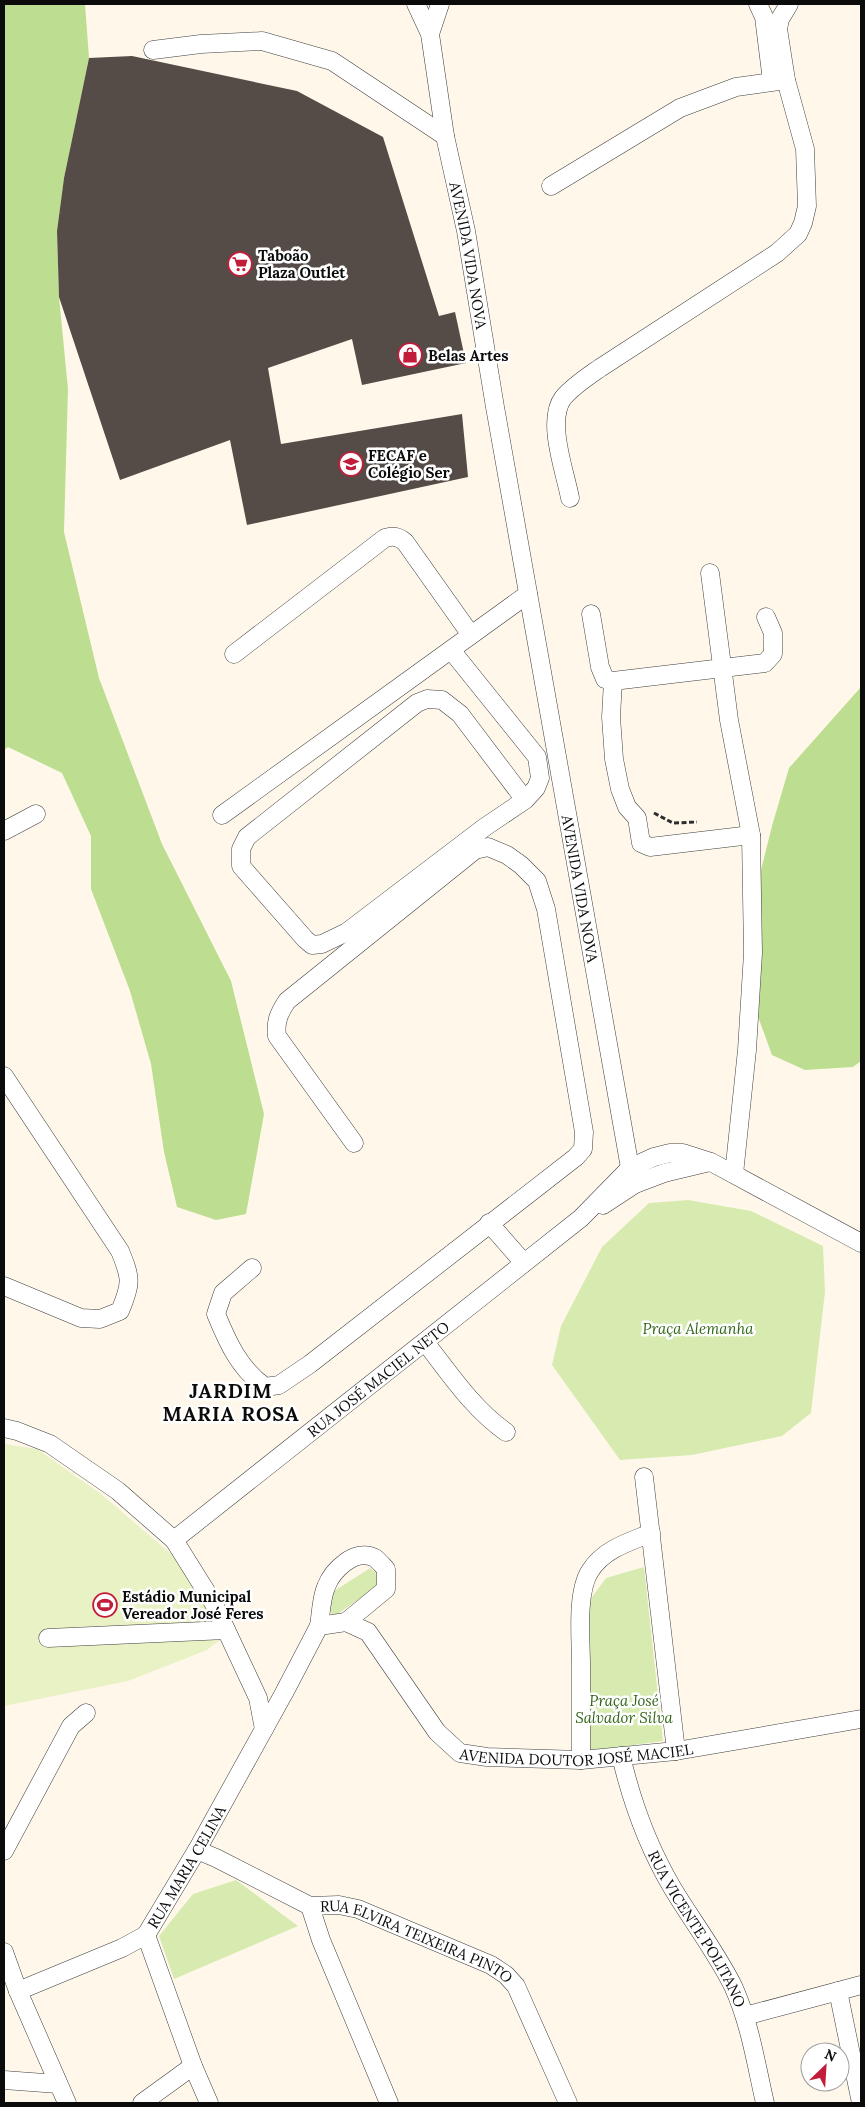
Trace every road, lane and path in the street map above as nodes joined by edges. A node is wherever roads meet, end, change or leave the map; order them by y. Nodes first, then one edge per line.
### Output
1 (416, 4) edge
2 (440, 4) edge
3 (758, 4) edge
4 (788, 4) edge
5 (430, 34) junction
6 (153, 50) dead end
7 (779, 80) junction
8 (445, 136) junction
9 (551, 186) dead end
10 (570, 498) dead end
11 (710, 573) dead end
12 (528, 594) junction
13 (591, 614) dead end
14 (766, 617) dead end
15 (471, 635) junction
16 (451, 650) junction
17 (234, 654) dead end
18 (723, 666) junction
19 (613, 682) junction
20 (525, 800) junction
21 (652, 812) dead end
22 (36, 814) dead end
23 (222, 815) dead end
24 (700, 822) dead end
25 (4, 831) edge
26 (751, 835) junction
27 (4, 1076) edge
28 (354, 1143) dead end
29 (734, 1174) junction
30 (633, 1176) junction
31 (489, 1223) junction
32 (861, 1243) edge
33 (524, 1263) junction
34 (252, 1268) dead end
35 (4, 1286) edge
36 (425, 1342) junction
37 (4, 1428) edge
38 (506, 1432) dead end
39 (644, 1477) dead end
40 (651, 1533) junction
41 (174, 1540) junction
42 (346, 1622) junction
43 (319, 1626) junction
44 (226, 1630) junction
45 (48, 1638) dead end
46 (86, 1714) dead end
47 (861, 1718) edge
48 (264, 1729) junction
49 (676, 1751) junction
50 (622, 1756) junction
51 (581, 1760) junction
52 (197, 1850) junction
53 (4, 1851) edge
54 (310, 1906) junction
55 (146, 1935) junction
56 (4, 1952) edge
57 (861, 1985) edge
58 (18, 1991) junction
59 (838, 1991) junction
60 (745, 2016) junction
61 (193, 2066) junction
62 (4, 2080) edge
63 (58, 2084) junction
64 (67, 2103) edge
65 (142, 2103) edge
66 (209, 2103) edge
67 (389, 2103) edge
68 (568, 2103) edge
69 (765, 2103) edge
70 (861, 2103) edge

1 - 5 street, AVENIDA VIDA NOVA
2 - 5 street, AVENIDA VIDA NOVA
3 - 7 street
4 - 7 street
5 - 8 street, AVENIDA VIDA NOVA
6 - 8 street
7 - 9 street
7 - 10 street
8 - 12 street, AVENIDA VIDA NOVA
11 - 18 street
12 - 15 street
12 - 30 street, AVENIDA VIDA NOVA
13 - 19 street
14 - 18 street
15 - 16 street
15 - 17 street
16 - 20 street
16 - 23 street
18 - 19 street
18 - 26 street
19 - 26 street
20 - 20 street
21 - 24 path
22 - 25 street
26 - 29 street
27 - 35 street
28 - 31 street
29 - 30 street, RUA JOSÉ MACIEL NETO
29 - 32 street, RUA JOSÉ MACIEL NETO
30 - 33 street, RUA JOSÉ MACIEL NETO
31 - 33 street
31 - 34 street
33 - 36 street, RUA JOSÉ MACIEL NETO
36 - 38 street
36 - 41 street, RUA JOSÉ MACIEL NETO
37 - 41 street
39 - 40 street
40 - 49 street
40 - 51 street
41 - 44 street
42 - 43 street
42 - 43 street
42 - 51 street, AVENIDA DOUTOR JOSÉ MACIEL
43 - 48 street
44 - 45 street
44 - 48 street
46 - 53 street
47 - 49 street, AVENIDA DOUTOR JOSÉ MACIEL
48 - 52 street, RUA MARIA CELINA
49 - 50 street, AVENIDA DOUTOR JOSÉ MACIEL
50 - 51 street, AVENIDA DOUTOR JOSÉ MACIEL
50 - 60 street, RUA VICENTE POLITANO
52 - 54 street, RUA ELVIRA TEIXEIRA PINTO
52 - 55 street, RUA MARIA CELINA
54 - 67 street
54 - 68 street, RUA ELVIRA TEIXEIRA PINTO
55 - 58 street, RUA MARIA CELINA
55 - 61 street
56 - 58 street
57 - 59 street
58 - 63 street
59 - 60 street
59 - 70 street
60 - 69 street, RUA VICENTE POLITANO
61 - 65 street
61 - 66 street
62 - 63 street
63 - 64 street

